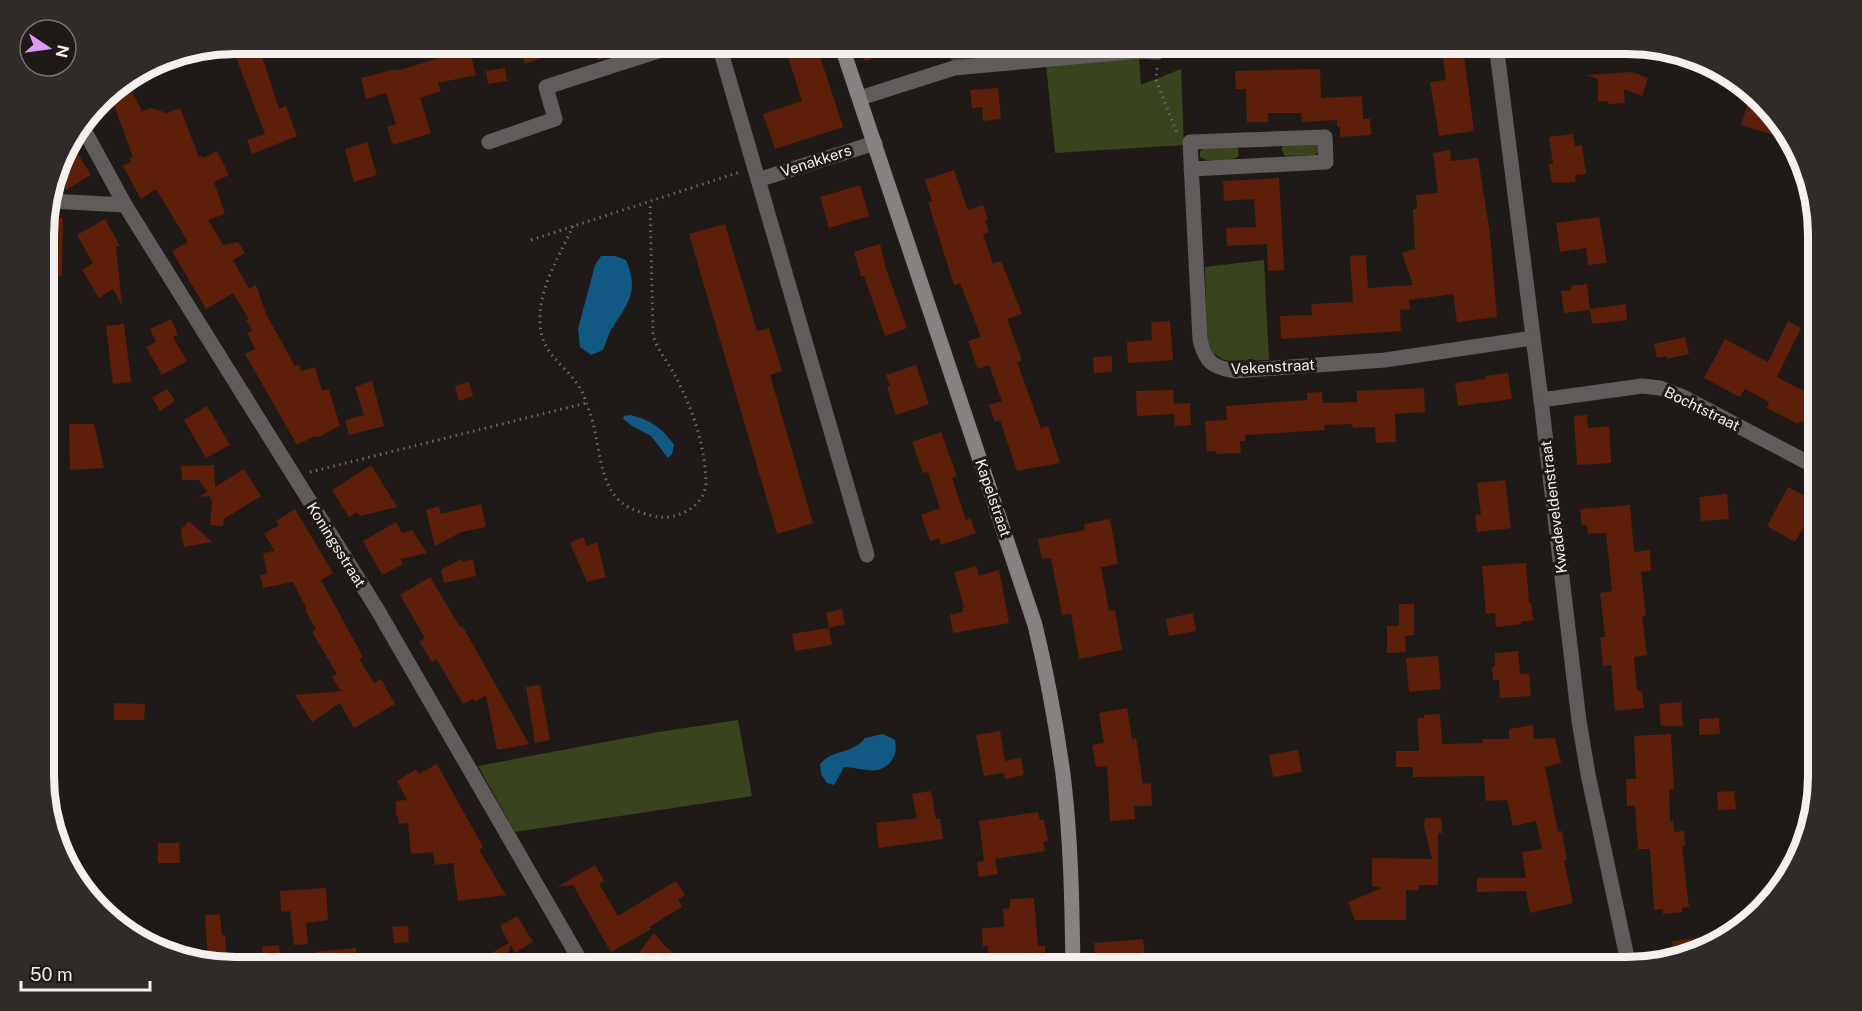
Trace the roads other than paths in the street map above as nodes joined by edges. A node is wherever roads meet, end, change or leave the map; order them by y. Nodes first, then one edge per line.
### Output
1 (649, 54) edge
2 (722, 54) edge
3 (845, 54) edge
4 (1106, 54) edge
5 (1497, 54) edge
6 (860, 98) junction
7 (85, 132) edge
8 (489, 142) dead end
9 (875, 143) junction
10 (1191, 169) junction
11 (756, 174) junction
12 (58, 201) edge
13 (126, 205) junction
14 (1533, 338) junction
15 (1541, 400) junction
16 (1808, 463) edge
17 (867, 555) dead end
18 (578, 957) edge
19 (1073, 957) edge
20 (1627, 957) edge

1 - 8 street
2 - 11 street
3 - 6 main road, Kapelstraat
4 - 6 street
5 - 14 street, Kwadeveldenstraat
6 - 9 main road, Kapelstraat
7 - 13 street, Koningsstraat
9 - 11 street, Venakkers
9 - 19 main road, Kapelstraat
10 - 10 street, Vekenstraat
10 - 14 street, Vekenstraat
11 - 17 street
12 - 13 street
13 - 18 street, Koningsstraat
14 - 15 street, Kwadeveldenstraat
15 - 16 street, Bochtstraat
15 - 20 street, Kwadeveldenstraat

